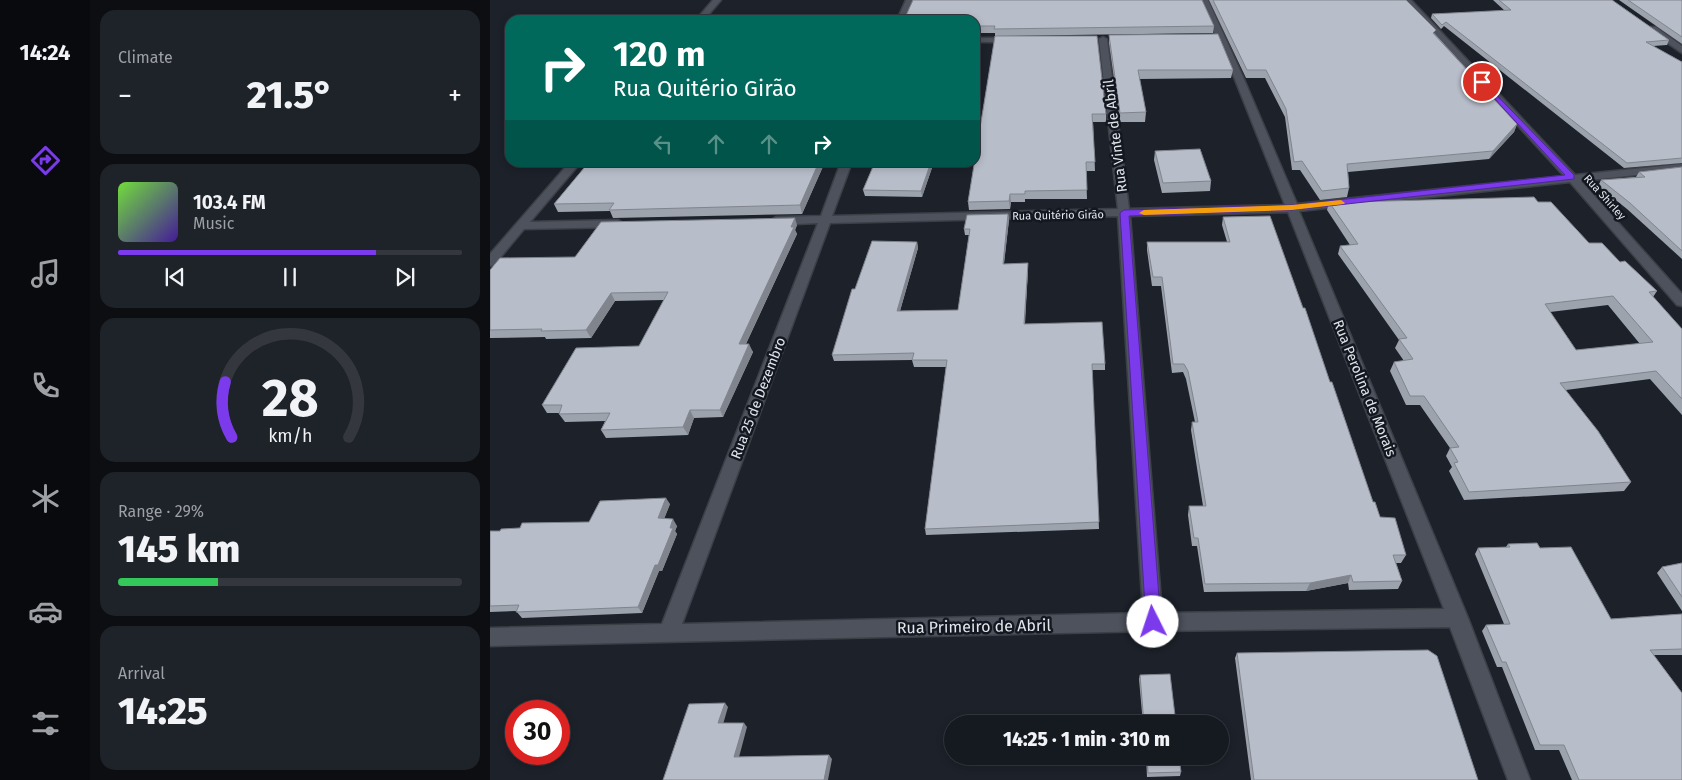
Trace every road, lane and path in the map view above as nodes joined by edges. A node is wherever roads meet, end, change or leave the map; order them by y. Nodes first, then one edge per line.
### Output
1 (717, 0) edge
2 (910, 0) edge
3 (1204, 0) edge
4 (1407, 0) edge
5 (704, 15) edge
6 (903, 15) edge
7 (1642, 22) edge
8 (1103, 39) edge
9 (980, 40) edge
10 (1024, 40) edge
11 (1682, 50) edge
12 (572, 167) edge
13 (845, 167) edge
14 (1682, 167) edge
15 (1571, 177) junction
16 (1292, 208) junction
17 (1124, 213) junction
18 (826, 220) junction
19 (767, 221) edge
20 (630, 224) edge
21 (522, 226) junction
22 (490, 262) edge
23 (1682, 302) edge
24 (1458, 618) junction
25 (1153, 622) junction
26 (668, 634) junction
27 (490, 637) edge
28 (1519, 780) edge

1 - 5 street
2 - 6 street
3 - 16 street, Rua Perolina de Morais
4 - 15 street, Rua Shirley
7 - 11 street
8 - 17 street, Rua Vinte de Abril
9 - 10 street
12 - 21 street
13 - 18 street, Rua 25 de Dezembro
14 - 15 street, Rua Quitério Girão
15 - 16 street, Rua Quitério Girão
15 - 23 street, Rua Shirley
16 - 17 street, Rua Quitério Girão
16 - 24 street, Rua Perolina de Morais
17 - 18 street, Rua Quitério Girão
17 - 25 street, Rua Vinte de Abril
18 - 19 street, Rua Quitério Girão
18 - 26 street, Rua 25 de Dezembro
20 - 21 street
21 - 22 street
24 - 25 street, Rua Primeiro de Abril
24 - 28 street, Rua Perolina de Morais
25 - 26 street, Rua Primeiro de Abril
26 - 27 street, Rua Primeiro de Abril

